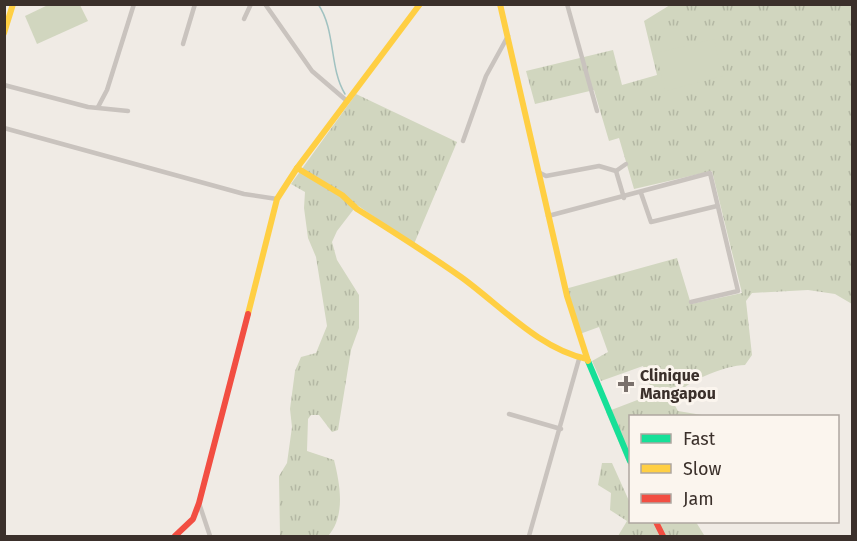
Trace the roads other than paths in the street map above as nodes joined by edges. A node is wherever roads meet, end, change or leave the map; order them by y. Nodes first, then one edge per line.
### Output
1 (13, 4) edge
2 (134, 4) edge
3 (195, 4) edge
4 (251, 4) edge
5 (265, 4) edge
6 (420, 4) edge
7 (500, 4) edge
8 (567, 4) edge
9 (244, 19) dead end
10 (4, 33) edge
11 (508, 35) junction
12 (183, 44) dead end
13 (4, 85) edge
14 (347, 101) junction
15 (98, 107) junction
16 (128, 111) dead end
17 (597, 111) dead end
18 (4, 128) edge
19 (463, 141) dead end
20 (626, 164) dead end
21 (297, 168) junction
22 (616, 171) junction
23 (538, 172) junction
24 (641, 193) junction
25 (624, 198) junction
26 (277, 199) junction
27 (717, 206) junction
28 (548, 216) junction
29 (691, 302) dead end
30 (583, 359) junction
31 (509, 414) dead end
32 (561, 429) junction
33 (629, 459) edge
34 (199, 503) junction
35 (656, 523) edge
36 (175, 537) edge
37 (210, 537) edge
38 (529, 537) edge
39 (663, 537) edge

1 - 10 street
2 - 15 street
3 - 12 street
4 - 9 street
5 - 14 street
6 - 14 street
7 - 11 street
8 - 17 street
11 - 19 street
11 - 23 street
13 - 15 street
14 - 21 street
15 - 16 street
18 - 26 street
20 - 22 street
21 - 26 street
21 - 30 street
22 - 23 street
22 - 25 street
23 - 28 street
24 - 25 street
24 - 27 street
24 - 27 street
25 - 28 street
26 - 34 street
27 - 29 street
28 - 30 street
30 - 32 street
30 - 33 street
31 - 32 street
32 - 38 street
34 - 36 street
34 - 37 street
35 - 39 street

